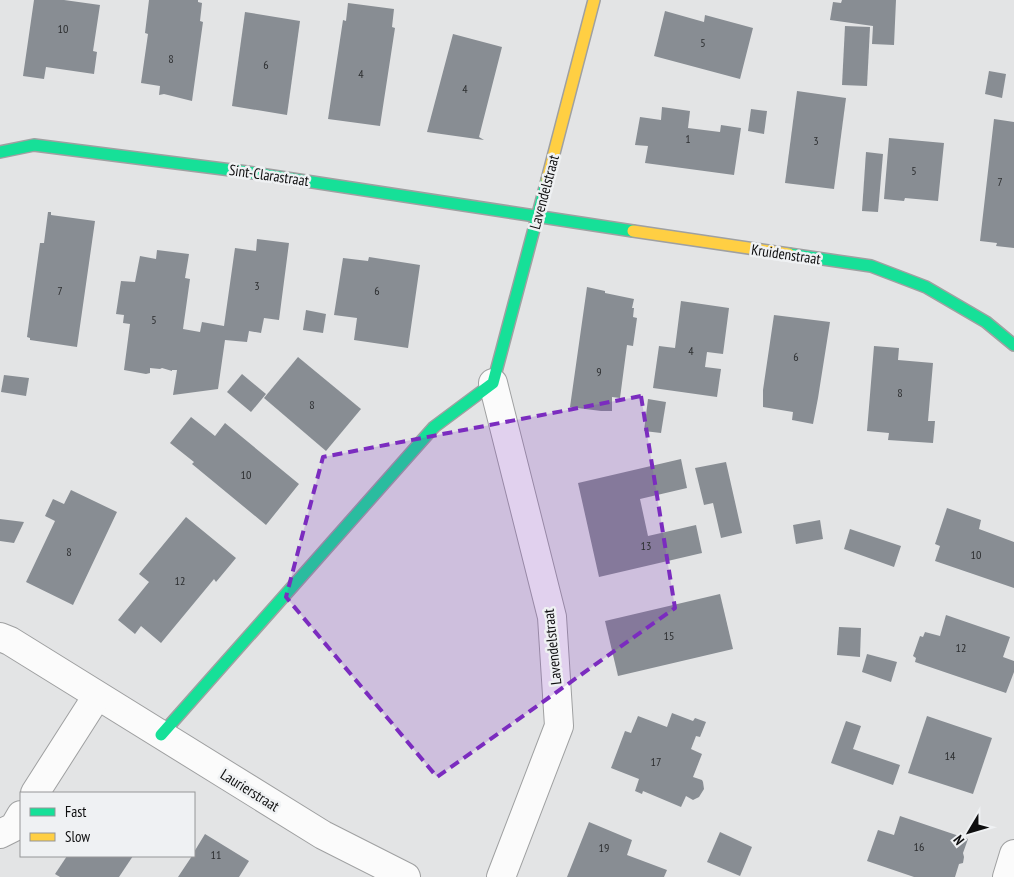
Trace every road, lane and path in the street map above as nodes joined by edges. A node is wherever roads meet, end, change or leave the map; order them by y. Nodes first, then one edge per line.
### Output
1 (594, 0) edge
2 (0, 152) edge
3 (537, 217) junction
4 (1014, 346) edge
5 (493, 383) junction
6 (0, 637) edge
7 (97, 696) junction
8 (161, 735) junction
9 (36, 792) edge
10 (20, 817) edge
11 (0, 834) edge
12 (1014, 854) edge
13 (406, 877) edge
14 (501, 877) edge
15 (1006, 877) edge

1 - 3 street, Lavendelstraat
2 - 3 street, Sint-Clarastraat
3 - 4 street, Kruidenstraat
3 - 5 street, Lavendelstraat
5 - 8 street
5 - 14 street, Lavendelstraat
6 - 7 street, Laurierstraat
7 - 8 street, Laurierstraat
7 - 9 street
8 - 13 street, Laurierstraat
10 - 11 street
12 - 15 street

